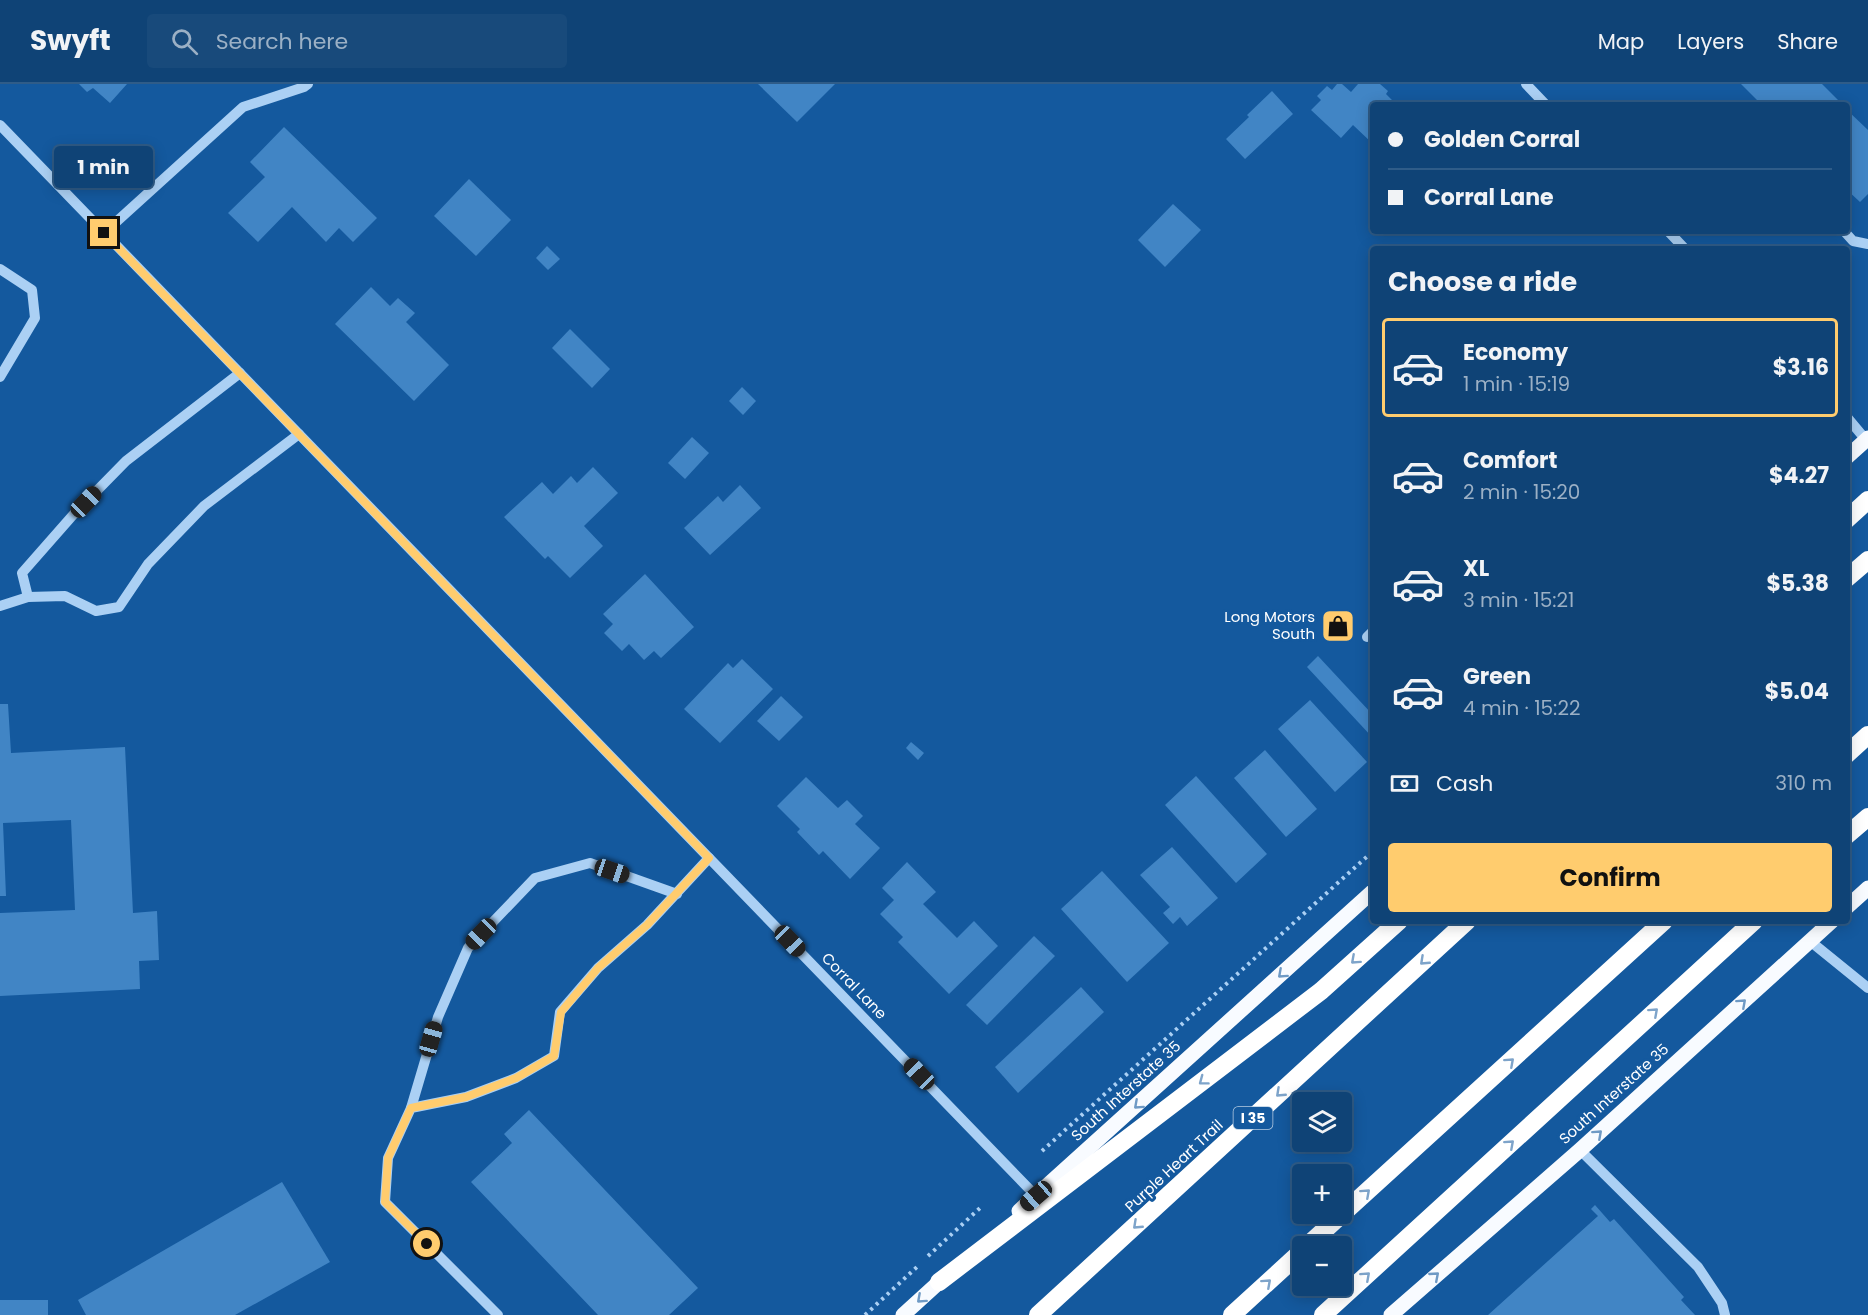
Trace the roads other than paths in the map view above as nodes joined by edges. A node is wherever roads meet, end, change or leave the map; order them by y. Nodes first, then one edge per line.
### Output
1 (308, 84) edge
2 (1526, 84) edge
3 (1543, 102) edge
4 (0, 125) edge
5 (104, 233) junction
6 (1847, 234) edge
7 (1868, 244) edge
8 (0, 268) edge
9 (240, 373) junction
10 (0, 377) edge
11 (1850, 420) edge
12 (299, 434) junction
13 (1867, 439) edge
14 (1850, 454) edge
15 (1868, 500) edge
16 (1850, 516) edge
17 (1868, 560) edge
18 (1850, 576) edge
19 (28, 597) junction
20 (0, 606) edge
21 (1868, 735) edge
22 (1850, 751) edge
23 (1868, 817) edge
24 (1850, 833) edge
25 (709, 858) junction
26 (1868, 888) edge
27 (677, 894) junction
28 (1370, 894) edge
29 (1850, 904) edge
30 (1396, 924) edge
31 (1464, 924) edge
32 (1661, 924) edge
33 (1751, 924) edge
34 (1829, 924) edge
35 (1810, 941) junction
36 (1868, 988) edge
37 (411, 1108) junction
38 (1580, 1150) junction
39 (1036, 1196) junction
40 (1318, 1236) edge
41 (1292, 1260) edge
42 (939, 1282) junction
43 (498, 1315) edge
44 (903, 1315) edge
45 (1038, 1315) edge
46 (1232, 1315) edge
47 (1323, 1315) edge
48 (1391, 1315) edge
49 (1725, 1315) edge

1 - 5 street
2 - 3 street
4 - 5 street, Corral Lane
5 - 9 street, Corral Lane
6 - 7 street
8 - 10 street
9 - 12 street, Corral Lane
9 - 19 street
11 - 13 street
12 - 19 street
12 - 25 street, Corral Lane
13 - 14 main road
15 - 16 highway
17 - 18 highway
19 - 20 street
21 - 22 highway
23 - 24 highway
25 - 27 street
25 - 39 street, Corral Lane
26 - 29 main road
27 - 37 street
27 - 37 street
28 -> 39 main road, South Interstate 35
30 -> 42 highway
31 -> 45 highway, Purple Heart Trail / I 35
40 -> 32 highway
47 -> 33 highway
34 - 35 main road, South Interstate 35
35 - 36 street
38 -> 35 main road, South Interstate 35
37 - 43 street
48 -> 38 main road, South Interstate 35
38 - 49 street
39 - 42 main road, South Interstate 35
46 -> 41 highway
42 -> 44 main road, South Interstate 35

